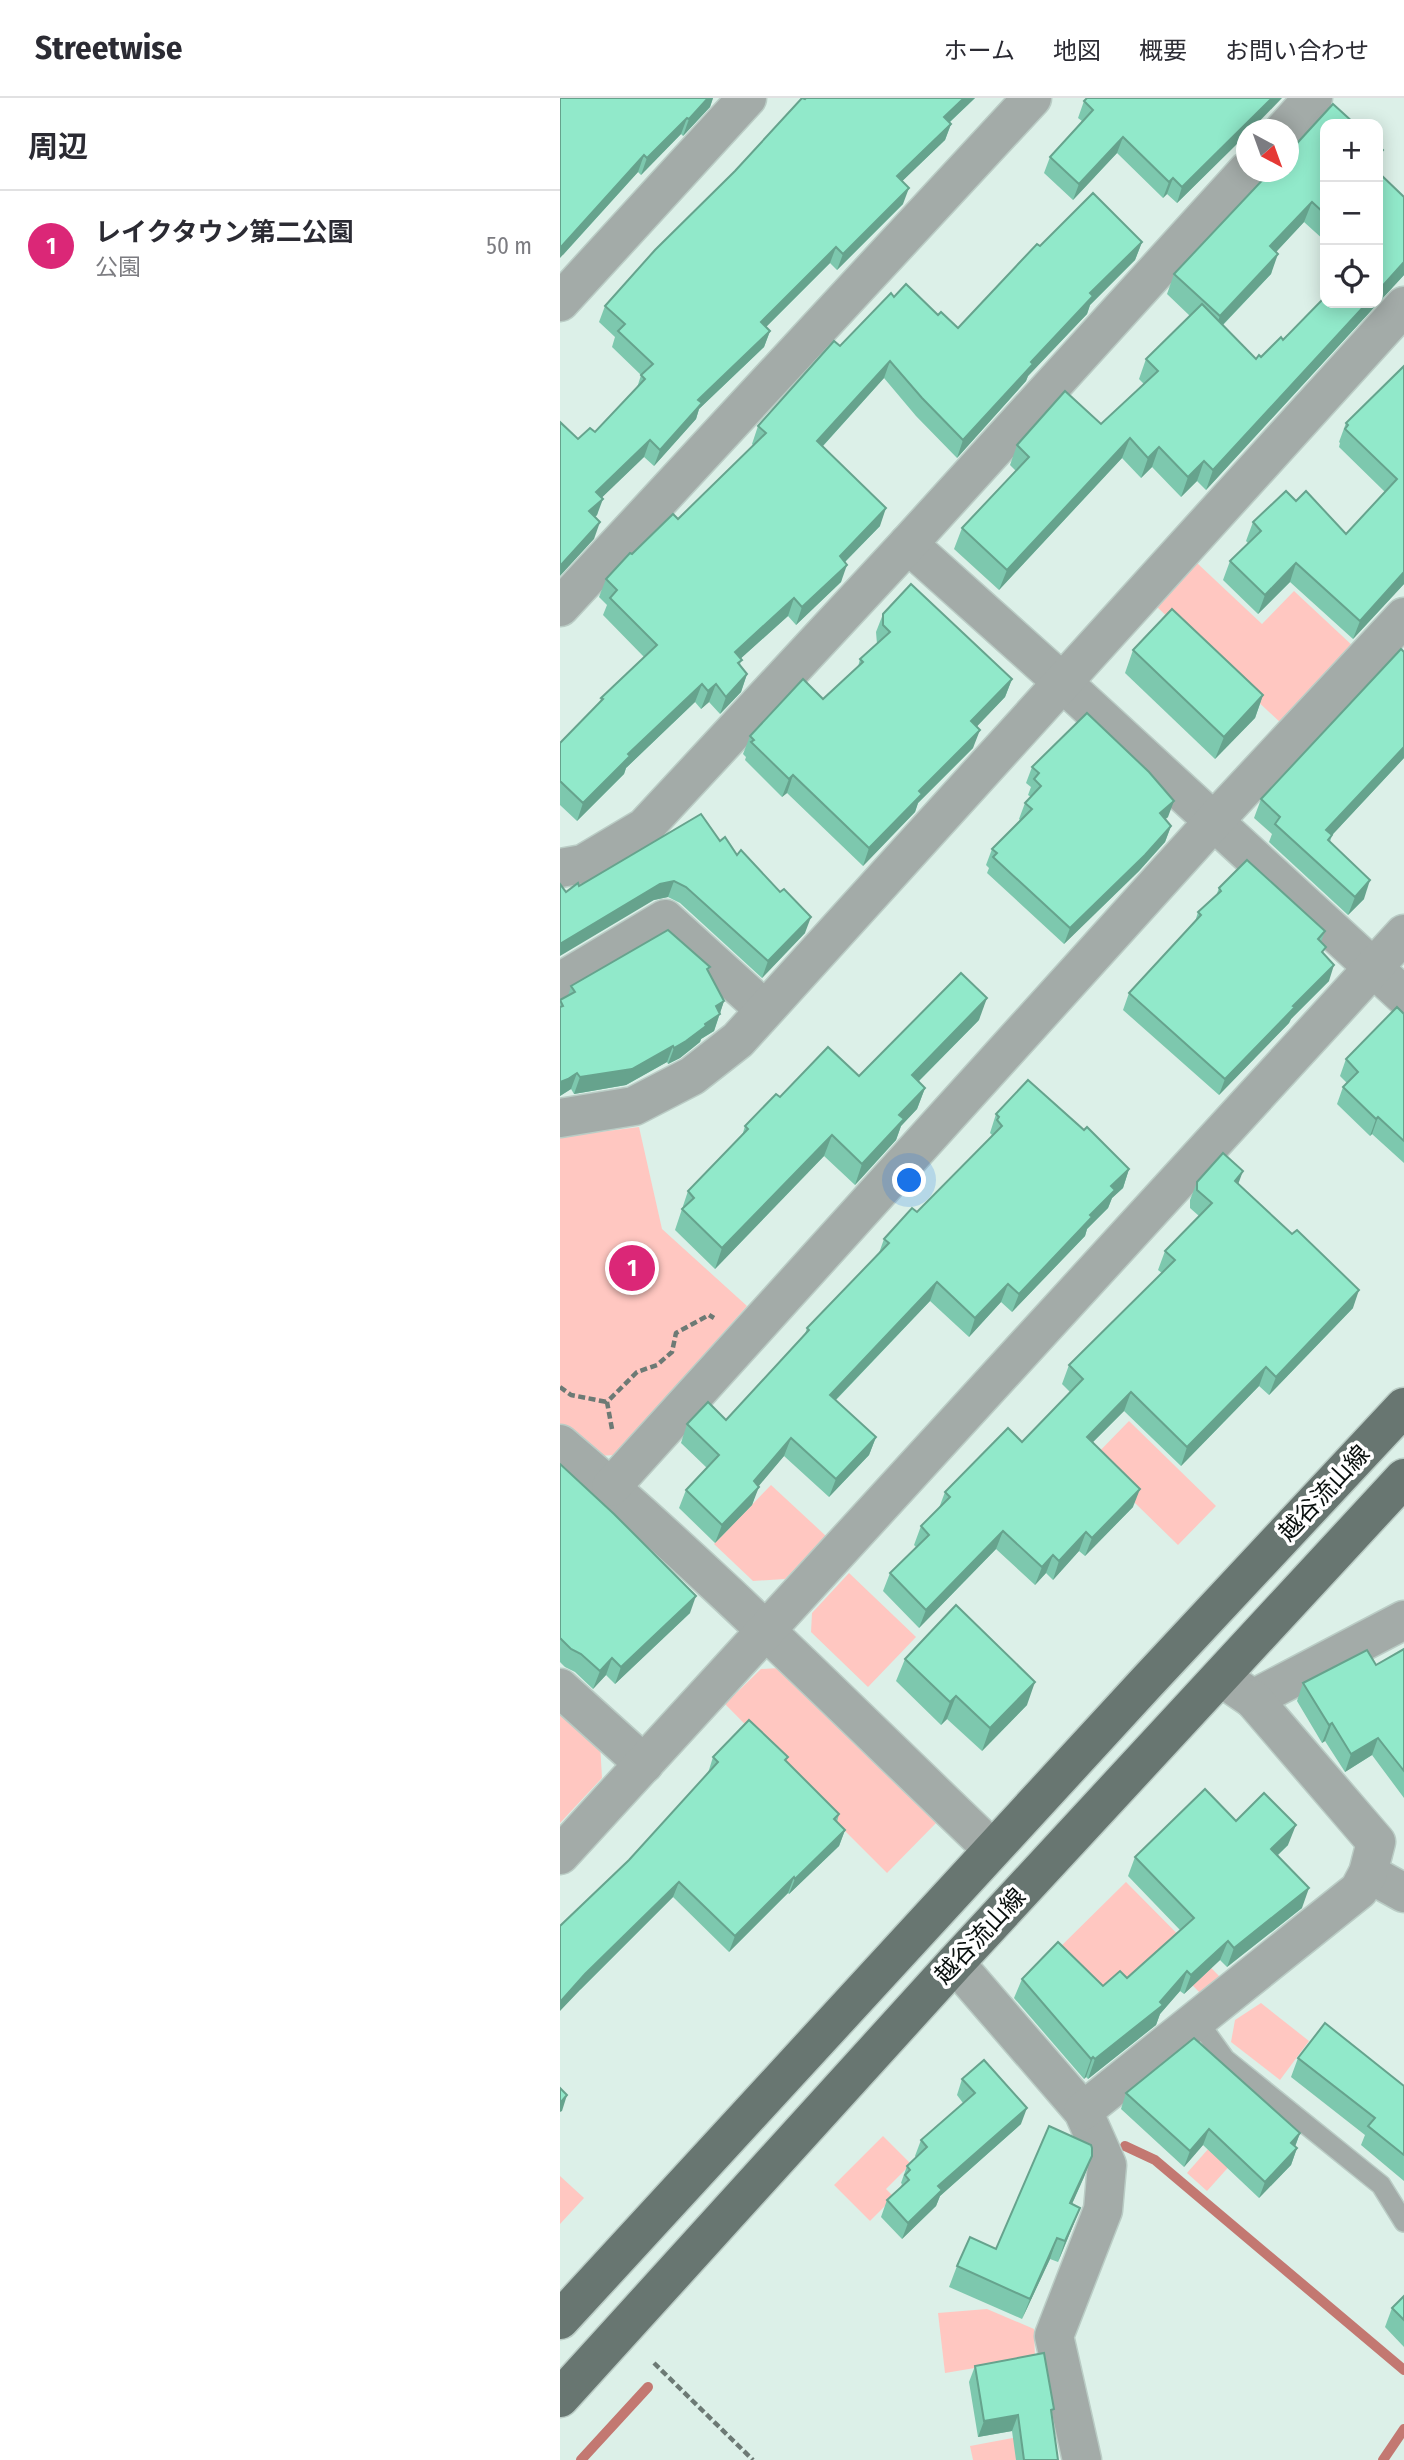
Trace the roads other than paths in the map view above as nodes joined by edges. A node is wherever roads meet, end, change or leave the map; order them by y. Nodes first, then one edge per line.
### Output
1 (747, 98) edge
2 (1032, 98) edge
3 (1313, 98) edge
4 (1294, 119) edge
5 (1237, 182) edge
6 (560, 302) edge
7 (1404, 306) edge
8 (908, 544) junction
9 (560, 607) edge
10 (1404, 617) edge
11 (1062, 681) junction
12 (1214, 821) junction
13 (560, 868) edge
14 (1404, 934) edge
15 (1372, 969) junction
16 (560, 982) edge
17 (1404, 996) edge
18 (765, 1009) junction
19 (560, 1118) edge
20 (1404, 1407) edge
21 (560, 1444) edge
22 (1404, 1478) edge
23 (611, 1487) junction
24 (1404, 1619) edge
25 (765, 1631) junction
26 (1220, 1676) junction
27 (560, 1688) edge
28 (1253, 1699) junction
29 (644, 1764) junction
30 (992, 1849) junction
31 (560, 1855) edge
32 (1367, 1873) junction
33 (1404, 1893) edge
34 (955, 1963) junction
35 (1197, 2020) junction
36 (1083, 2111) junction
37 (1404, 2222) edge
38 (560, 2320) edge
39 (560, 2398) edge
40 (1082, 2460) edge

1 - 6 street
2 - 9 street
3 - 4 street
5 - 8 street
7 - 11 street
8 - 11 street
8 - 13 street
10 - 12 street
11 - 12 street
11 - 18 street
12 - 15 street
12 - 23 street
14 - 15 street
15 - 17 street
15 - 25 street
16 - 18 street
18 - 19 street
20 - 30 main road, 越谷流山線
21 - 23 street
22 - 26 main road, 越谷流山線
23 - 25 street
24 - 28 street
25 - 29 street
25 - 30 street
26 - 28 street
26 - 34 main road, 越谷流山線
27 - 29 street
28 - 32 street
29 - 31 street
30 - 38 main road, 越谷流山線
32 - 33 street
32 - 35 street
34 - 36 street
34 - 39 main road, 越谷流山線
35 - 36 street
35 - 37 lane
36 - 40 street

